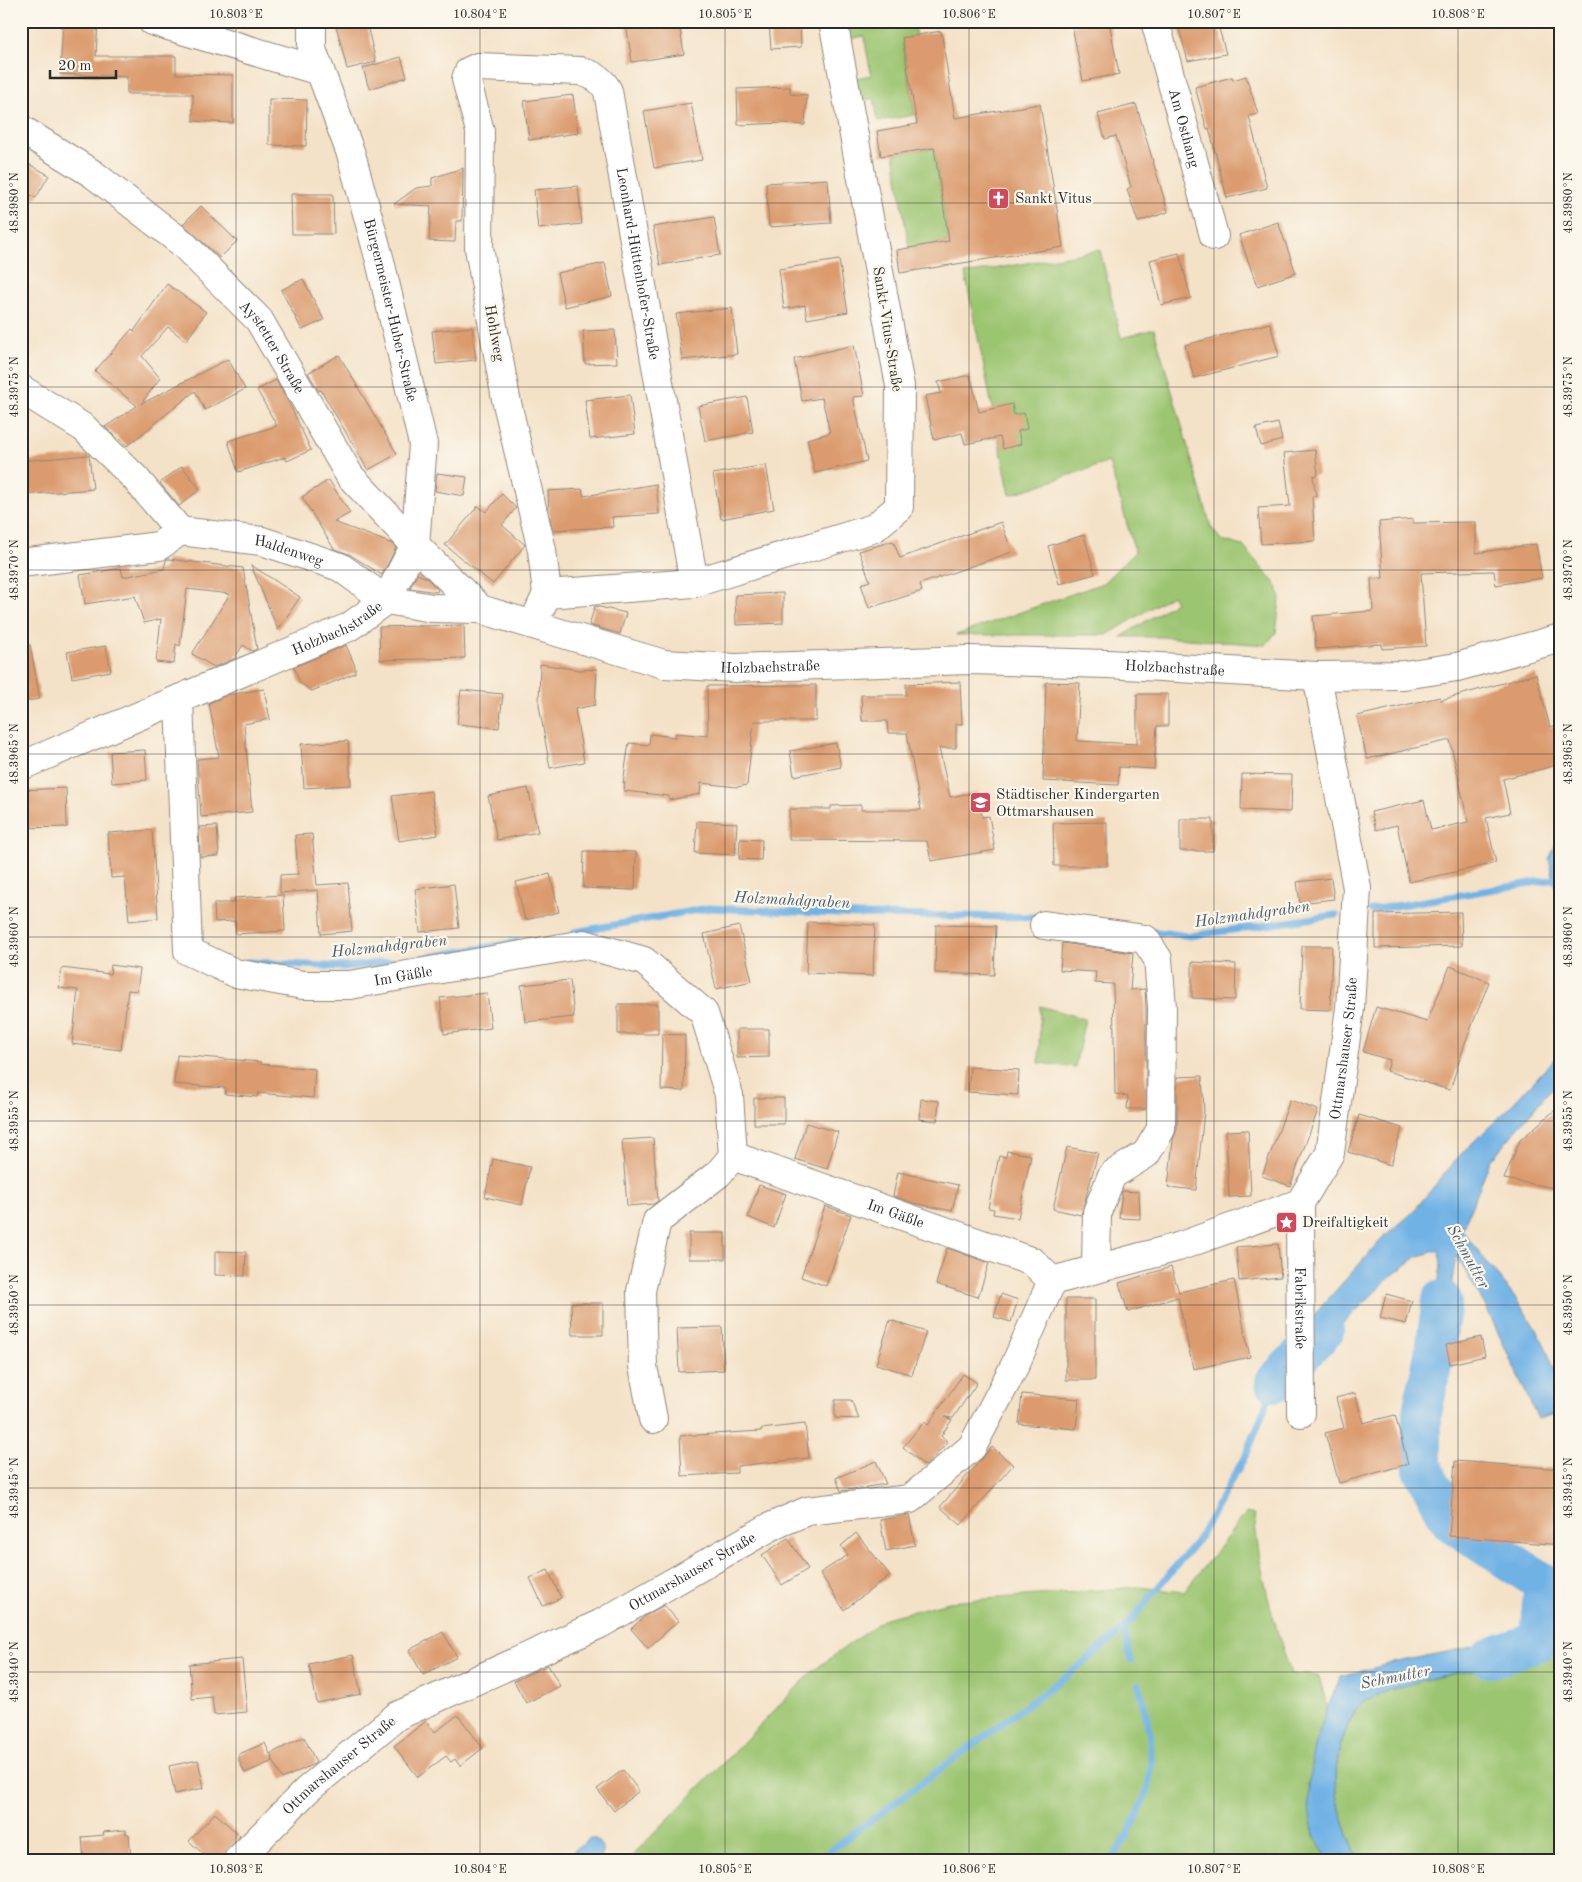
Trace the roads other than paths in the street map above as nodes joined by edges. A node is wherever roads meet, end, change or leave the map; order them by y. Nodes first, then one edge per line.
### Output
1 (152, 21) edge
2 (312, 21) edge
3 (833, 21) edge
4 (1155, 21) edge
5 (320, 71) junction
6 (468, 71) joint
7 (21, 129) edge
8 (1214, 236) dead end
9 (21, 389) edge
10 (180, 531) junction
11 (414, 545) junction
12 (21, 563) edge
13 (694, 583) junction
14 (546, 594) junction
15 (386, 600) junction
16 (480, 608) junction
17 (532, 626) junction
18 (1561, 638) edge
19 (1317, 676) junction
20 (179, 699) junction
21 (21, 766) edge
22 (1044, 925) dead end
23 (733, 1156) junction
24 (1300, 1203) junction
25 (1096, 1269) junction
26 (1052, 1281) junction
27 (1301, 1413) dead end
28 (653, 1419) dead end
29 (237, 1861) edge

1 - 5 street
2 - 5 street, Bürgermeister-Huber-Straße
3 - 13 street, Sankt-Vitus-Straße
4 - 8 street, Am Osthang
5 - 11 street, Bürgermeister-Huber-Straße
6 - 13 street, Leonhard-Hüttenhofer-Straße
6 - 14 street, Hohlweg
7 - 11 street, Aystetter Straße
9 - 10 street
10 - 12 street
10 - 15 street, Haldenweg
11 - 15 street, Bürgermeister-Huber-Straße
11 - 16 street, Aystetter Straße
13 - 14 street, Sankt-Vitus-Straße
14 - 17 street
15 - 16 street, Holzbachstraße
15 - 20 street, Holzbachstraße
16 - 17 street, Holzbachstraße
17 - 19 street, Holzbachstraße
18 - 19 street, Holzbachstraße
19 - 24 street, Ottmarshauser Straße
20 - 21 street, Holzbachstraße
20 - 23 street, Im Gäßle
22 - 25 street
23 - 26 street, Im Gäßle
23 - 28 street
24 - 25 street
24 - 27 street, Fabrikstraße
25 - 26 street
26 - 29 street, Ottmarshauser Straße

